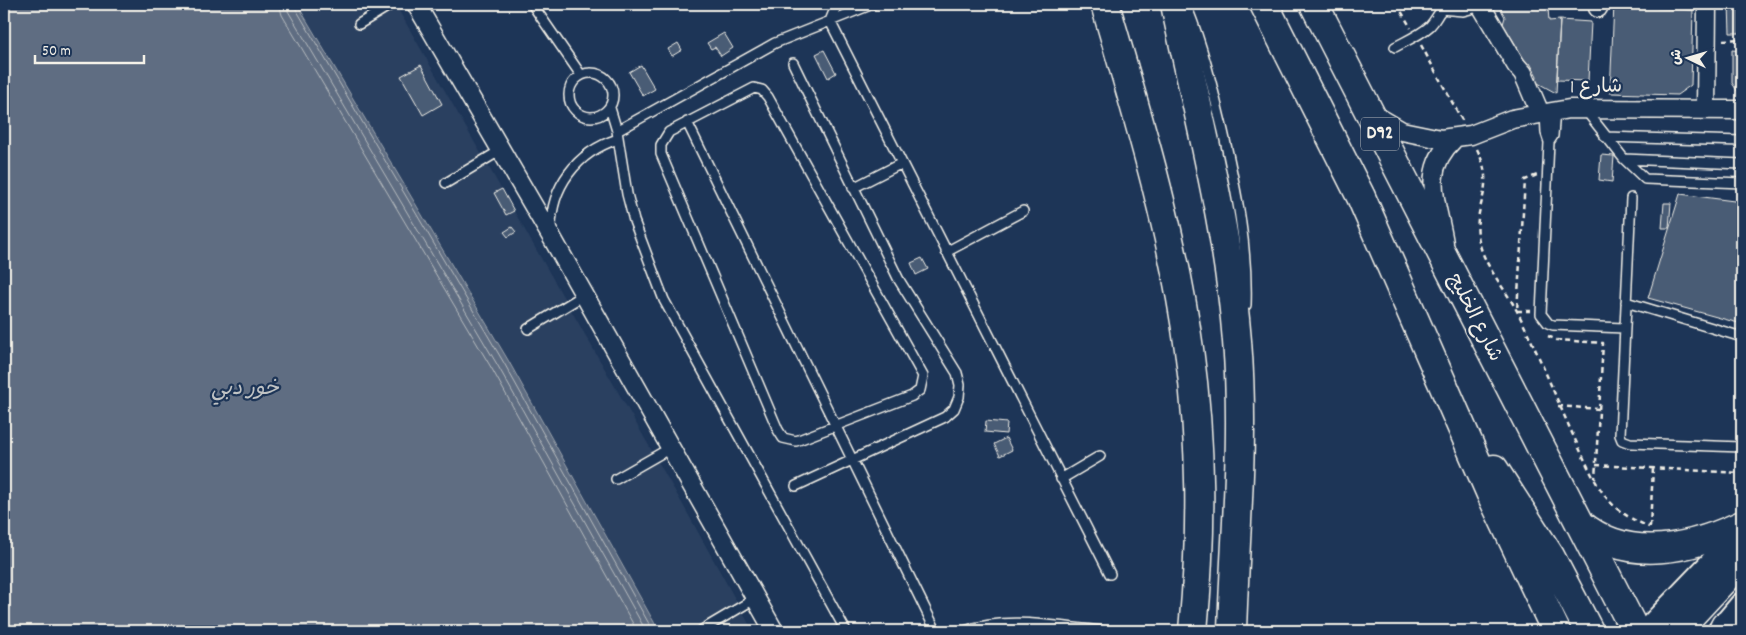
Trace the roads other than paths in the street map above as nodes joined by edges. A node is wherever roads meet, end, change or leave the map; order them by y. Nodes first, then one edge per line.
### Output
1 (392, 4) edge
2 (416, 4) edge
3 (532, 4) edge
4 (837, 4) edge
5 (873, 4) edge
6 (1101, 4) edge
7 (1105, 4) edge
8 (1175, 4) edge
9 (1186, 4) edge
10 (1264, 4) edge
11 (1315, 4) edge
12 (1452, 4) edge
13 (1707, 4) edge
14 (1481, 5) edge
15 (1440, 9) junction
16 (830, 21) junction
17 (359, 24) dead end
18 (1395, 47) dead end
19 (1119, 52) junction
20 (792, 63) dead end
21 (581, 75) junction
22 (610, 108) junction
23 (1584, 108) junction
24 (1706, 110) junction
25 (1742, 110) edge
26 (1369, 111) junction
27 (1542, 113) junction
28 (688, 122) junction
29 (618, 135) junction
30 (1605, 137) junction
31 (1454, 139) junction
32 (1742, 141) edge
33 (501, 150) junction
34 (1624, 159) junction
35 (902, 163) junction
36 (1742, 164) edge
37 (446, 183) dead end
38 (1742, 183) edge
39 (853, 188) junction
40 (1631, 198) dead end
41 (1023, 211) dead end
42 (551, 236) junction
43 (946, 252) junction
44 (1446, 264) junction
45 (584, 295) junction
46 (1626, 302) junction
47 (1624, 328) junction
48 (528, 329) dead end
49 (1742, 337) edge
50 (1239, 365) junction
51 (1458, 420) junction
52 (836, 426) junction
53 (672, 447) junction
54 (1742, 447) edge
55 (1100, 456) dead end
56 (852, 460) junction
57 (616, 479) dead end
58 (1061, 479) junction
59 (796, 486) dead end
60 (1490, 492) junction
61 (1580, 524) junction
62 (1742, 525) edge
63 (1742, 533) edge
64 (1742, 560) edge
65 (1110, 574) dead end
66 (756, 598) junction
67 (702, 630) dead end
68 (774, 631) edge
69 (846, 631) edge
70 (936, 631) edge
71 (964, 631) edge
72 (1102, 631) edge
73 (1193, 631) edge
74 (1232, 631) edge
75 (1536, 631) edge
76 (1556, 631) edge
77 (1589, 631) edge
78 (1635, 631) edge
79 (1648, 631) edge
80 (1676, 631) edge

1 - 17 lane
2 - 33 street
3 - 21 lane
4 - 16 lane
5 - 16 lane
6 - 19 main road
7 - 19 main road
8 - 50 main road
9 - 50 lane
10 - 51 main road, D92
11 - 26 main road, شارع الخليج / D92
12 - 15 lane
13 - 24 street
14 - 15 lane
14 - 27 street
15 - 18 lane
16 - 29 lane
16 - 35 lane
19 - 73 main road
20 - 39 lane
21 - 22 lane
21 - 22 lane
22 - 29 lane
23 - 24 street, شارع 1
23 - 27 street, شارع 1
23 - 30 lane
24 - 25 street, شارع 1
26 - 31 street, شارع 1
26 - 44 main road, شارع الخليج / D92
27 - 31 street, شارع 1
27 - 47 lane
28 - 52 lane
28 - 52 lane
28 - 52 lane
29 - 42 lane
29 - 69 lane
30 - 32 lane
30 - 34 lane
31 - 44 street
33 - 37 lane
33 - 42 street
34 - 36 lane
34 - 38 lane
35 - 39 lane
35 - 43 lane
39 - 56 lane
40 - 46 lane
41 - 43 lane
42 - 45 street
43 - 58 lane
44 - 61 main road, شارع الخليج
45 - 48 lane
45 - 53 street
46 - 47 lane
46 - 49 lane
47 - 54 lane
50 - 74 main road
51 - 60 main road
51 - 77 main road
52 - 56 lane
53 - 57 lane
53 - 66 street
55 - 58 lane
56 - 59 lane
56 - 70 lane
58 - 65 lane
60 - 75 main road
60 - 76 main road
61 - 62 main road
61 - 78 main road, شارع الخليج
63 - 79 main road
64 - 80 main road
66 - 67 lane
66 - 68 street
71 - 72 lane

